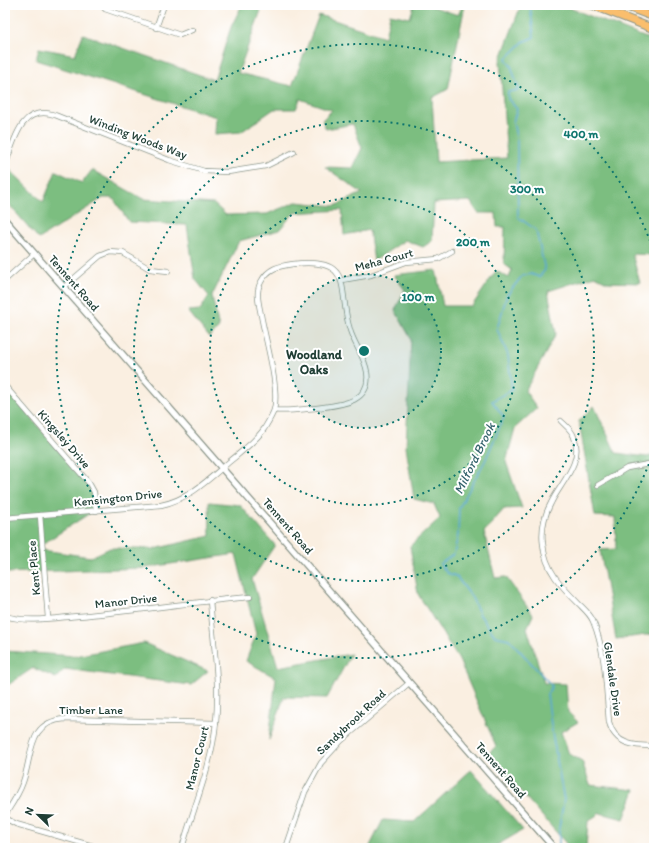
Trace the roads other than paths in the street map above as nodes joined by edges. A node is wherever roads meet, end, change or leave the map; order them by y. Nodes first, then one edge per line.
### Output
1 (102, 5) edge
2 (164, 5) edge
3 (592, 5) edge
4 (622, 5) edge
5 (654, 17) edge
6 (156, 28) junction
7 (654, 29) edge
8 (192, 30) dead end
9 (294, 152) dead end
10 (5, 166) edge
11 (5, 220) edge
12 (452, 251) dead end
13 (34, 254) junction
14 (168, 271) dead end
15 (5, 280) edge
16 (342, 280) junction
17 (64, 287) junction
18 (5, 386) edge
19 (274, 410) junction
20 (561, 421) dead end
21 (654, 463) edge
22 (222, 468) junction
23 (598, 485) dead end
24 (96, 510) junction
25 (40, 516) junction
26 (5, 518) edge
27 (250, 597) dead end
28 (210, 600) junction
29 (5, 616) edge
30 (48, 618) junction
31 (409, 683) junction
32 (216, 723) junction
33 (654, 746) edge
34 (5, 816) edge
35 (100, 848) edge
36 (182, 848) edge
37 (286, 848) edge
38 (554, 848) edge

1 - 6 street
2 - 6 street
3 - 7 highway
4 - 5 highway
6 - 8 street
9 - 10 street, Winding Woods Way
11 - 13 street, Tennent Road
12 - 16 street, Meha Court
13 - 15 street
13 - 17 street, Tennent Road
14 - 17 street
16 - 19 street
16 - 19 street
17 - 22 street, Tennent Road
18 - 24 street, Kingsley Drive
19 - 22 street, Kensington Drive
20 - 33 street, Glendale Drive
21 - 23 street
22 - 24 street, Kensington Drive
22 - 31 street, Tennent Road
24 - 25 street, Kensington Drive
25 - 26 street, Kensington Drive
25 - 30 street, Kent Place
27 - 28 street, Manor Drive
28 - 30 street, Manor Drive
28 - 32 street, Manor Court
29 - 30 street, Manor Drive
31 - 37 street, Sandybrook Road
31 - 38 street, Tennent Road
32 - 34 street, Timber Lane
32 - 36 street, Manor Court
34 - 35 street

